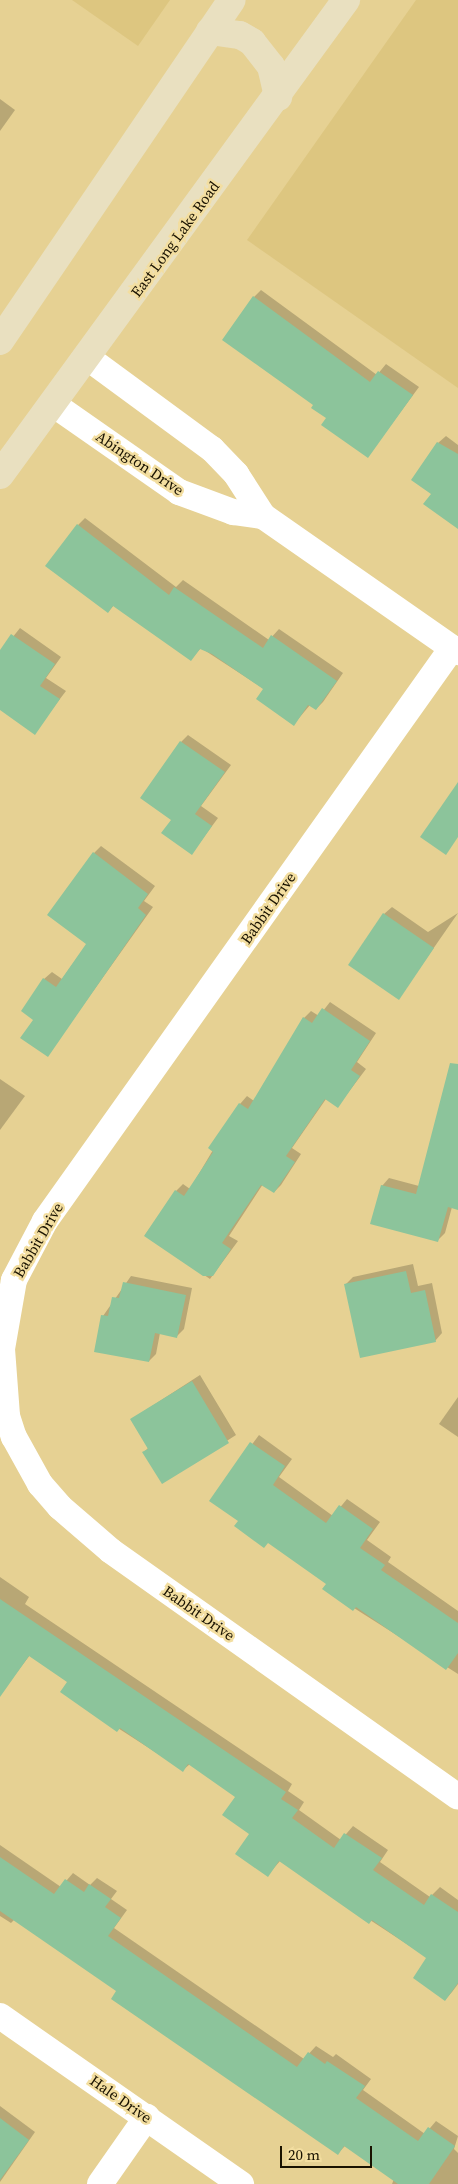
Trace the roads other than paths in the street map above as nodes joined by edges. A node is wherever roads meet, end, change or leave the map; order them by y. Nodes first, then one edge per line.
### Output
1 (232, 0) edge
2 (346, 0) edge
3 (210, 31) junction
4 (278, 98) junction
5 (0, 341) edge
6 (88, 358) junction
7 (52, 404) junction
8 (1, 471) edge
9 (263, 516) junction
10 (455, 650) edge
11 (2, 1385) edge
12 (458, 1797) edge
13 (0, 2016) edge
14 (147, 2117) junction
15 (100, 2184) edge
16 (241, 2184) edge

1 - 3 main road
2 - 4 main road, East Long Lake Road
3 - 4 main road
3 - 5 main road
4 - 6 main road, East Long Lake Road
6 - 7 main road, East Long Lake Road
6 - 9 street, Abington Drive
7 - 8 main road, East Long Lake Road
7 - 9 street, Abington Drive
9 - 10 street, Abington Drive
10 - 11 street, Babbit Drive
11 - 12 street, Babbit Drive
13 - 14 street, Hale Drive
14 - 15 street
14 - 16 street, Hale Drive

